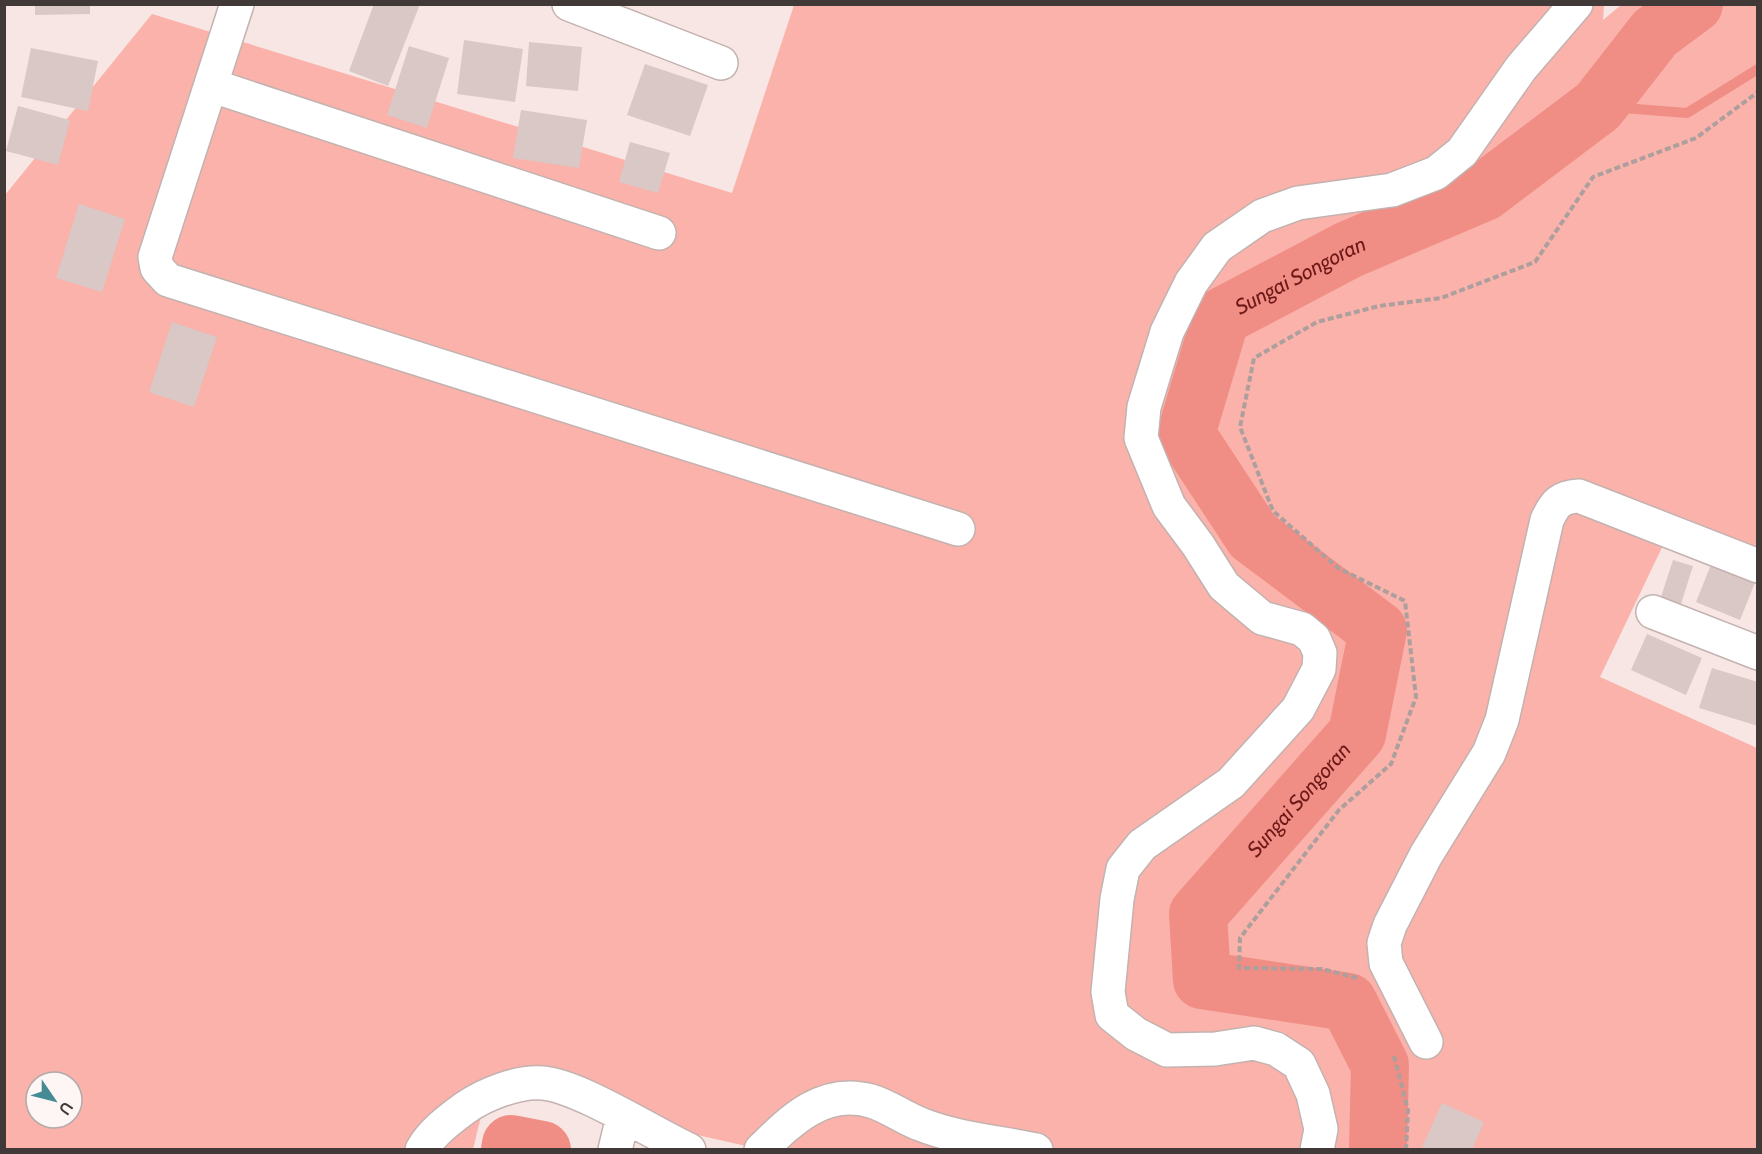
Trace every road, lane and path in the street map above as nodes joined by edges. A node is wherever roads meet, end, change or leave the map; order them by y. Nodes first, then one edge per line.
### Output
1 (237, 4) edge
2 (569, 4) edge
3 (1576, 4) edge
4 (721, 63) dead end
5 (213, 86) junction
6 (1758, 92) edge
7 (659, 233) dead end
8 (958, 529) dead end
9 (1758, 567) edge
10 (1653, 612) dead end
11 (1758, 653) edge
12 (1363, 979) dead end
13 (1426, 1042) dead end
14 (1391, 1046) dead end
15 (619, 1134) edge
16 (422, 1149) edge
17 (689, 1149) edge
18 (761, 1149) edge
19 (1036, 1149) edge
20 (1317, 1149) edge
21 (1407, 1149) edge

1 - 5 street
2 - 4 street
3 - 20 street
5 - 7 street
5 - 8 street
6 - 12 path
9 - 13 street
10 - 11 street
14 - 21 path
15 - 16 street
15 - 17 street
18 - 19 street

